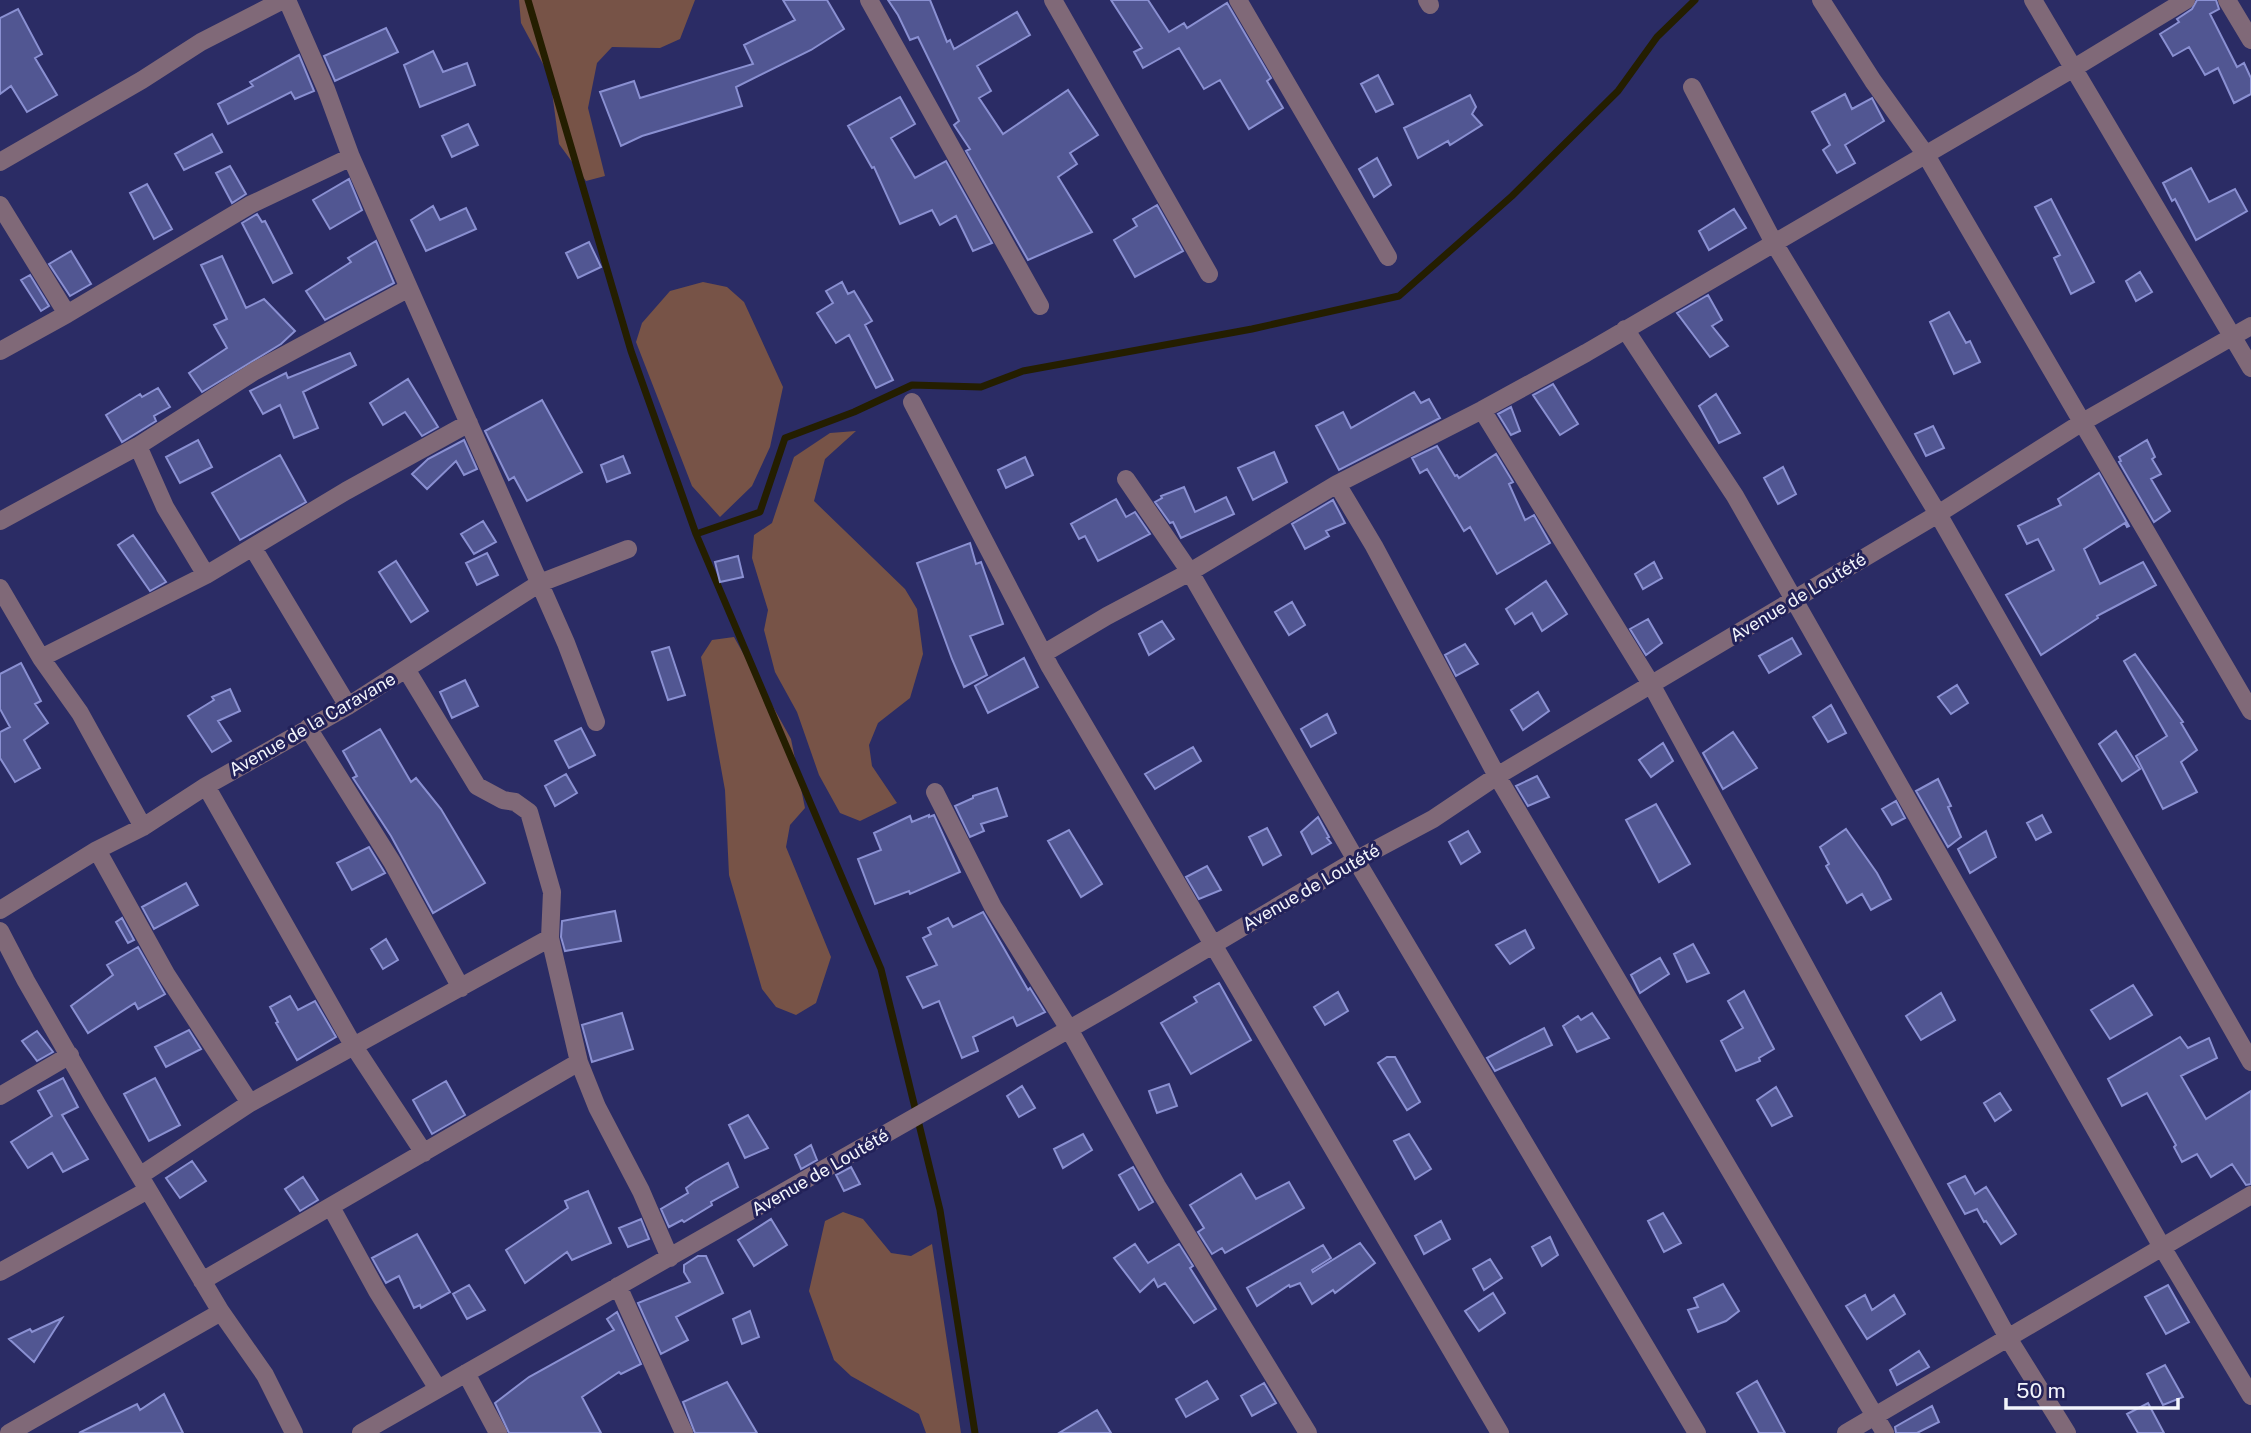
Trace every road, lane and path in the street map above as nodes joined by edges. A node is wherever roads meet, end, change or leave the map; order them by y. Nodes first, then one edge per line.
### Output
1 (285, 0) edge
2 (869, 0) edge
3 (1053, 0) edge
4 (1238, 0) edge
5 (1821, 0) edge
6 (2033, 0) edge
7 (2186, 0) edge
8 (2227, 0) edge
9 (2251, 40) edge
10 (2074, 68) junction
11 (1692, 87) dead end
12 (1926, 155) junction
13 (351, 158) junction
14 (0, 162) edge
15 (0, 205) edge
16 (1774, 243) junction
17 (1388, 257) dead end
18 (1209, 274) dead end
19 (409, 288) junction
20 (1040, 306) dead end
21 (66, 314) junction
22 (2251, 326) edge
23 (1625, 329) junction
24 (2233, 335) junction
25 (0, 351) edge
26 (2251, 368) edge
27 (912, 402) dead end
28 (1482, 410) junction
29 (469, 423) junction
30 (2081, 423) junction
31 (138, 446) junction
32 (1126, 479) dead end
33 (1337, 484) junction
34 (1938, 514) junction
35 (0, 521) edge
36 (253, 548) junction
37 (628, 549) dead end
38 (1190, 572) junction
39 (206, 575) junction
40 (540, 583) junction
41 (0, 588) edge
42 (1793, 600) junction
43 (1043, 654) junction
44 (41, 658) junction
45 (406, 669) junction
46 (1651, 684) junction
47 (348, 706) junction
48 (2251, 711) edge
49 (596, 722) dead end
50 (308, 728) junction
51 (1497, 776) junction
52 (206, 786) junction
53 (936, 792) dead end
54 (143, 827) junction
55 (97, 850) junction
56 (1356, 860) junction
57 (0, 910) edge
58 (0, 931) edge
59 (550, 938) junction
60 (1213, 944) junction
61 (461, 988) junction
62 (1069, 1029) junction
63 (353, 1045) junction
64 (70, 1055) junction
65 (579, 1062) junction
66 (2251, 1062) edge
67 (0, 1096) edge
68 (250, 1103) junction
69 (424, 1153) junction
70 (144, 1182) junction
71 (2251, 1195) edge
72 (331, 1207) junction
73 (2162, 1247) junction
74 (670, 1258) junction
75 (0, 1272) edge
76 (202, 1281) junction
77 (618, 1286) junction
78 (220, 1312) junction
79 (2008, 1338) junction
80 (466, 1373) junction
81 (438, 1389) junction
82 (2251, 1396) edge
83 (1875, 1416) junction
84 (16, 1432) edge
85 (294, 1433) edge
86 (361, 1433) edge
87 (498, 1433) edge
88 (684, 1433) edge
89 (1308, 1433) edge
90 (1500, 1433) edge
91 (1697, 1433) edge
92 (1846, 1433) edge
93 (1885, 1433) edge
94 (2067, 1433) edge

1 - 13 street
1 - 14 street
2 - 20 street
3 - 18 street
4 - 17 street
5 - 12 street
6 - 10 street
7 - 10 street
8 - 9 street
10 - 12 street
10 - 24 street
11 - 16 street
12 - 16 street
12 - 30 street
13 - 19 street
13 - 21 street
15 - 21 street
16 - 23 street
16 - 34 street
19 - 29 street
19 - 31 street
21 - 25 street
22 - 24 street, Avenue de Loutété
23 - 28 street
23 - 42 street
24 - 26 street
24 - 30 street, Avenue de Loutété
27 - 43 street
28 - 33 street
28 - 46 street
29 - 36 street
29 - 40 street
30 - 34 street, Avenue de Loutété
30 - 48 street
31 - 35 street
31 - 39 street
32 - 38 street
33 - 38 street
33 - 51 street
34 - 42 street, Avenue de Loutété
34 - 66 street
36 - 39 street
36 - 47 street
37 - 40 street, Avenue de la Caravane
38 - 43 street
38 - 56 street
39 - 44 street
40 - 45 street, Avenue de la Caravane
40 - 49 street
41 - 44 street
42 - 46 street, Avenue de Loutété
42 - 73 street
43 - 60 street
44 - 54 street
45 - 47 street, Avenue de la Caravane
45 - 59 street
46 - 51 street, Avenue de Loutété
46 - 79 street
47 - 50 street, Avenue de la Caravane
50 - 52 street, Avenue de la Caravane
50 - 61 street
51 - 56 street, Avenue de Loutété
51 - 83 street
52 - 54 street, Avenue de la Caravane
52 - 63 street
53 - 62 street
54 - 55 street, Avenue de la Caravane
55 - 57 street, Avenue de la Caravane
55 - 68 street
56 - 60 street, Avenue de Loutété
56 - 91 street
58 - 64 street
59 - 61 street
59 - 65 street
60 - 62 street, Avenue de Loutété
60 - 90 street
61 - 63 street
62 - 74 street, Avenue de Loutété
62 - 89 street
63 - 68 street
63 - 69 street
64 - 67 street
64 - 70 street
65 - 69 street
65 - 74 street
68 - 70 street
69 - 72 street
70 - 75 street
70 - 76 street
71 - 73 street
72 - 76 street
72 - 81 street
73 - 79 street
73 - 82 street
74 - 77 street, Avenue de Loutété
76 - 78 street
77 - 80 street, Avenue de Loutété
77 - 88 street
78 - 84 street
78 - 85 street
79 - 83 street
79 - 94 street
80 - 81 street, Avenue de Loutété
80 - 87 street
81 - 86 street, Avenue de Loutété
83 - 92 street
83 - 93 street

